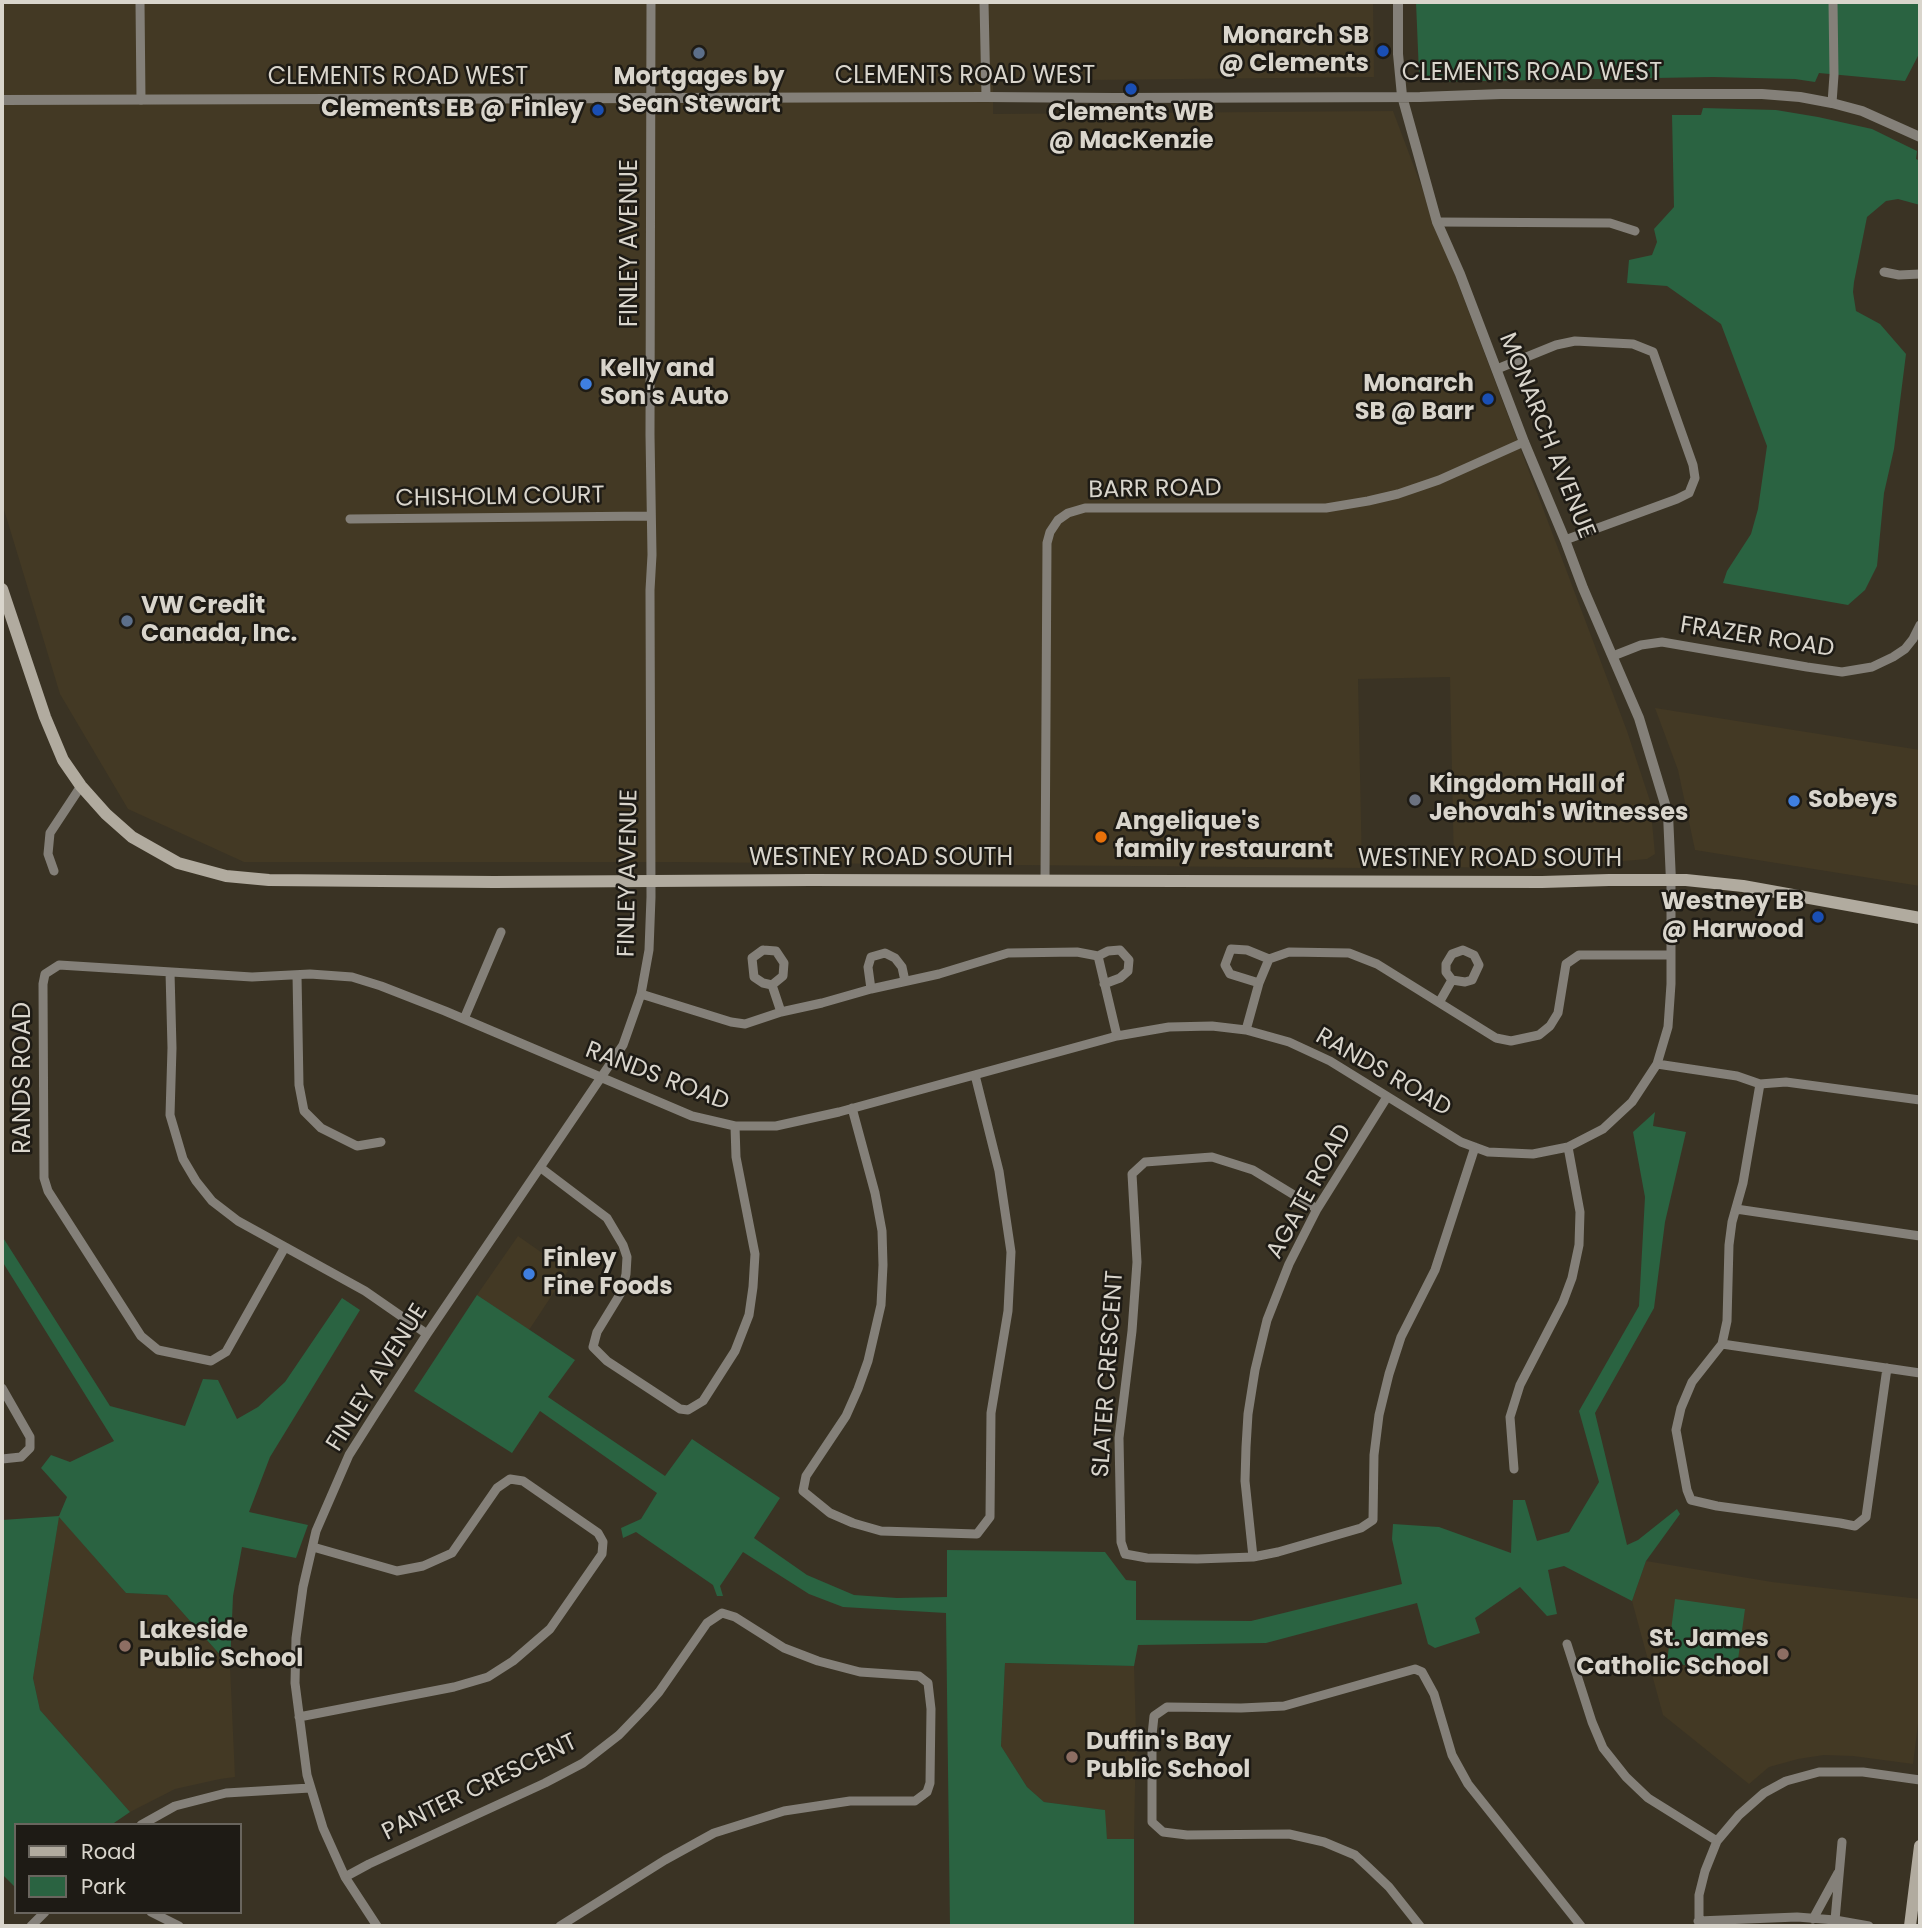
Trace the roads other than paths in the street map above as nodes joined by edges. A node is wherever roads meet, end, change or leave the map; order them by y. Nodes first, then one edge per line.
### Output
1 (140, 2) edge
2 (651, 2) edge
3 (984, 2) edge
4 (1398, 2) edge
5 (1833, 2) edge
6 (1402, 96) junction
7 (986, 97) junction
8 (652, 98) junction
9 (2, 100) edge
10 (141, 100) junction
11 (1832, 103) junction
12 (1920, 137) edge
13 (1437, 222) junction
14 (1634, 231) dead end
15 (1884, 272) dead end
16 (1920, 274) edge
17 (1497, 369) junction
18 (1524, 442) junction
19 (650, 516) junction
20 (350, 519) dead end
21 (1565, 540) junction
22 (2, 589) edge
23 (1920, 625) edge
24 (1917, 642) edge
25 (1613, 656) junction
26 (81, 786) junction
27 (54, 871) dead end
28 (651, 880) junction
29 (1045, 881) junction
30 (1671, 881) junction
31 (1920, 918) edge
32 (500, 932) dead end
33 (1671, 955) junction
34 (1098, 956) junction
35 (1269, 960) junction
36 (170, 972) junction
37 (297, 975) junction
38 (1452, 980) dead end
39 (905, 981) junction
40 (1259, 983) junction
41 (1104, 984) junction
42 (772, 985) dead end
43 (871, 989) junction
44 (641, 994) junction
45 (1440, 1001) junction
46 (781, 1012) junction
47 (464, 1019) junction
48 (1246, 1030) junction
49 (1117, 1036) junction
50 (1657, 1064) junction
51 (975, 1075) junction
52 (601, 1077) junction
53 (1760, 1084) junction
54 (1387, 1097) junction
55 (1920, 1100) edge
56 (852, 1108) junction
57 (735, 1126) junction
58 (382, 1142) dead end
59 (1475, 1147) junction
60 (1568, 1147) junction
61 (541, 1168) junction
62 (1317, 1209) junction
63 (1736, 1209) junction
64 (1920, 1236) edge
65 (285, 1247) junction
66 (427, 1334) junction
67 (1722, 1344) junction
68 (1887, 1368) junction
69 (1920, 1373) edge
70 (2, 1388) edge
71 (2, 1459) edge
72 (1514, 1469) dead end
73 (313, 1547) junction
74 (1253, 1557) junction
75 (1567, 1643) dead end
76 (299, 1717) junction
77 (1920, 1780) edge
78 (310, 1788) junction
79 (145, 1823) edge
80 (1717, 1841) junction
81 (1842, 1842) dead end
82 (1920, 1846) edge
83 (1839, 1872) junction
84 (345, 1877) junction
85 (154, 1914) edge
86 (1813, 1919) junction
87 (1835, 1920) junction
88 (1698, 1923) edge
89 (178, 1926) edge
90 (377, 1926) edge
91 (560, 1926) edge
92 (1420, 1926) edge
93 (1581, 1926) edge
94 (1869, 1926) edge
95 (1910, 1926) edge

1 - 10 street
2 - 8 street, FINLEY AVENUE
3 - 7 street
4 - 6 street, MONARCH AVENUE
5 - 11 street
6 - 7 street, CLEMENTS ROAD WEST
6 - 11 street, CLEMENTS ROAD WEST
6 - 13 street, MONARCH AVENUE
7 - 8 street, CLEMENTS ROAD WEST
8 - 10 street, CLEMENTS ROAD WEST
8 - 19 street, FINLEY AVENUE
9 - 10 street, CLEMENTS ROAD WEST
11 - 12 street, CLEMENTS ROAD WEST
13 - 14 street
13 - 17 street, MONARCH AVENUE
15 - 16 street
17 - 18 street, MONARCH AVENUE
17 - 21 street
18 - 21 street, MONARCH AVENUE
18 - 29 street, BARR ROAD
19 - 20 street, CHISHOLM COURT
19 - 28 street, FINLEY AVENUE
21 - 25 street, MONARCH AVENUE
22 - 26 main road, WESTNEY ROAD SOUTH
23 - 24 street, FRAZER ROAD
24 - 25 street, FRAZER ROAD
25 - 30 street, MONARCH AVENUE
26 - 27 street
26 - 28 main road, WESTNEY ROAD SOUTH
28 - 29 main road, WESTNEY ROAD SOUTH
28 - 44 street, FINLEY AVENUE
29 - 30 main road, WESTNEY ROAD SOUTH
30 - 31 main road, WESTNEY ROAD SOUTH
30 - 33 street, RANDS ROAD
32 - 47 street
33 - 45 street
33 - 50 street, RANDS ROAD
34 - 39 street
34 - 41 street
34 - 41 street
35 - 40 street
35 - 40 street
35 - 45 street
36 - 37 street, RANDS ROAD
36 - 65 street
36 - 65 street, RANDS ROAD
37 - 47 street, RANDS ROAD
37 - 58 street
38 - 45 street
39 - 43 street
39 - 43 street
40 - 48 street
41 - 49 street
42 - 46 street
43 - 46 street
44 - 46 street
44 - 52 street, FINLEY AVENUE
47 - 52 street, RANDS ROAD
48 - 49 street, RANDS ROAD
48 - 54 street, RANDS ROAD
49 - 51 street, RANDS ROAD
50 - 53 street
50 - 60 street, RANDS ROAD
51 - 56 street, RANDS ROAD
51 - 56 street
52 - 57 street, RANDS ROAD
52 - 61 street, FINLEY AVENUE
53 - 55 street
53 - 63 street
54 - 59 street, RANDS ROAD
54 - 62 street, AGATE ROAD
56 - 57 street, RANDS ROAD
57 - 61 street
59 - 60 street, RANDS ROAD
59 - 74 street, SLATER CRESCENT
60 - 72 street
61 - 66 street, FINLEY AVENUE
62 - 74 street, AGATE ROAD
62 - 74 street, SLATER CRESCENT
63 - 64 street
63 - 67 street
65 - 66 street
66 - 73 street, FINLEY AVENUE
67 - 68 street
67 - 68 street
68 - 69 street
70 - 71 street
73 - 76 street, FINLEY AVENUE
73 - 76 street
75 - 80 street
76 - 78 street, FINLEY AVENUE
77 - 80 street
78 - 79 street
78 - 84 street, FINLEY AVENUE
80 - 88 street
81 - 83 street
82 - 95 main road
83 - 86 street
83 - 87 street
84 - 90 street, FINLEY AVENUE
84 - 91 street, PANTER CRESCENT
85 - 89 street
86 - 87 street
86 - 88 street
87 - 94 street
92 - 93 street

